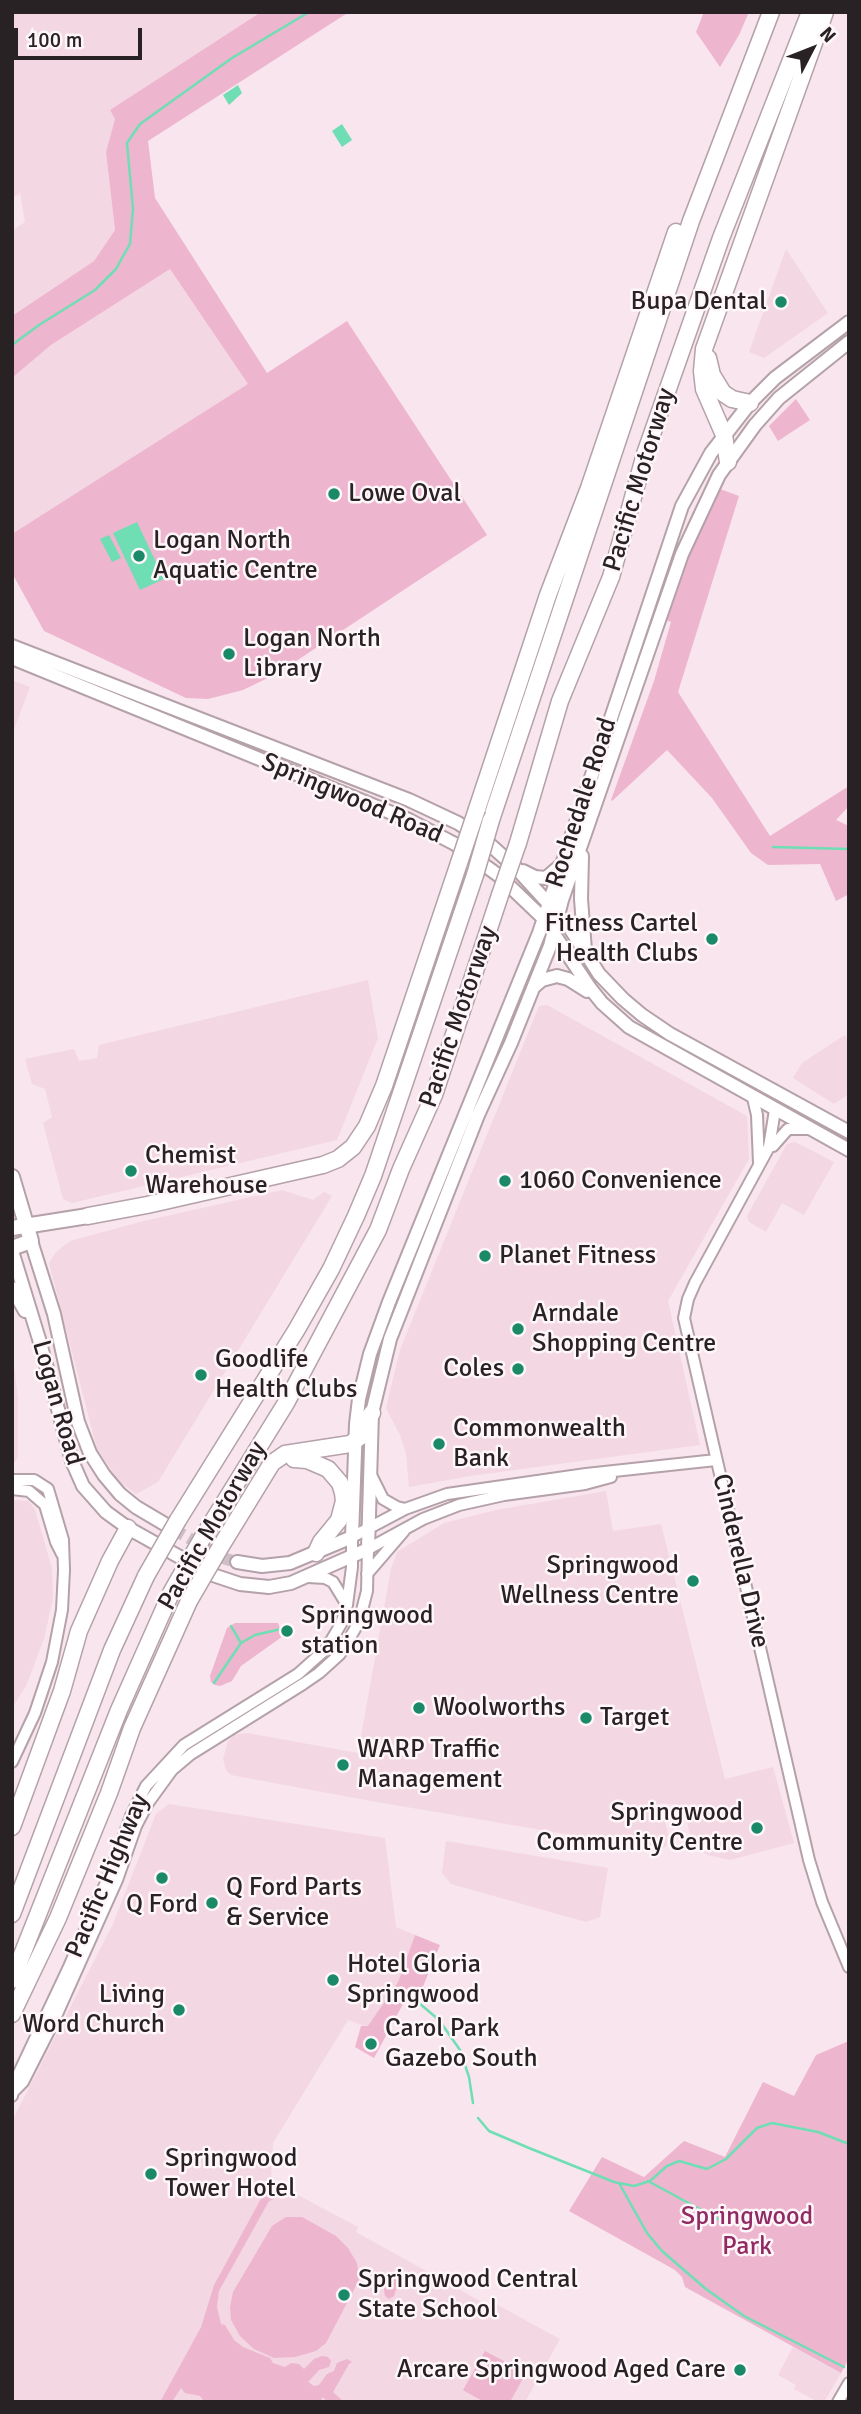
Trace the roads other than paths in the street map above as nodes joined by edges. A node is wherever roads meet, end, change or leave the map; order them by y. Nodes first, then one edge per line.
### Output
1 (770, 12) edge
2 (810, 12) edge
3 (825, 12) edge
4 (849, 322) edge
5 (849, 342) edge
6 (704, 349) junction
7 (750, 403) junction
8 (724, 435) junction
9 (728, 462) junction
10 (12, 646) edge
11 (12, 659) edge
12 (126, 689) junction
13 (141, 711) junction
14 (222, 728) junction
15 (217, 742) junction
16 (583, 842) junction
17 (509, 860) junction
18 (563, 864) junction
19 (549, 903) junction
20 (559, 913) junction
21 (544, 919) junction
22 (554, 931) junction
23 (586, 954) junction
24 (534, 989) junction
25 (597, 996) junction
26 (774, 1091) junction
27 (753, 1098) junction
28 (775, 1110) junction
29 (810, 1129) junction
30 (849, 1132) edge
31 (849, 1150) edge
32 (760, 1165) junction
33 (12, 1177) edge
34 (88, 1216) joint
35 (19, 1227) edge
36 (31, 1241) junction
37 (12, 1249) edge
38 (12, 1287) edge
39 (39, 1339) junction
40 (372, 1413) junction
41 (356, 1440) junction
42 (314, 1450) junction
43 (716, 1460) junction
44 (633, 1470) junction
45 (370, 1473) junction
46 (12, 1480) edge
47 (260, 1482) junction
48 (354, 1488) junction
49 (12, 1489) edge
50 (50, 1501) junction
51 (405, 1509) junction
52 (144, 1512) junction
53 (175, 1525) junction
54 (128, 1528) junction
55 (368, 1528) junction
56 (405, 1530) junction
57 (352, 1537) junction
58 (368, 1549) junction
59 (316, 1553) junction
60 (352, 1556) junction
61 (237, 1562) tunnel mouth
62 (367, 1574) junction
63 (308, 1577) junction
64 (347, 1605) junction
65 (12, 1762) edge
66 (12, 1827) edge
67 (12, 1914) edge
68 (849, 1967) edge
69 (12, 1980) edge
70 (12, 2014) edge
71 (13, 2094) edge
72 (849, 2383) edge
73 (838, 2402) edge

1 - 34 highway, bridge
1 - 53 highway, Pacific Motorway, bridge
2 - 69 highway, Pacific Motorway, bridge
3 - 6 highway
4 - 7 main road, Rochedale Road
5 - 9 main road, Rochedale Road
6 - 7 highway
6 - 8 highway
7 - 8 main road, Rochedale Road
8 - 9 highway
8 - 18 main road, Rochedale Road
9 - 16 main road, Rochedale Road
10 - 12 main road, Springwood Road
11 - 13 main road, Springwood Road
12 - 13 main road
12 - 14 main road, Springwood Road
13 - 15 main road, Springwood Road
14 - 15 main road
14 - 17 main road, Springwood Road
15 - 21 main road, Springwood Road
16 - 20 main road, Rochedale Road
16 - 23 main road
17 - 18 main road
17 - 19 main road, Springwood Road
18 - 19 main road, Rochedale Road
19 - 20 main road, Springwood Road
19 - 21 main road, Rochedale Road
20 - 22 main road, Rochedale Road
20 - 23 main road, Springwood Road
21 - 22 main road, Springwood Road
21 - 41 main road, Rochedale Road
22 - 24 main road, Rochedale Road
22 - 25 main road, Springwood Road
23 - 26 main road, Springwood Road
24 - 25 main road
24 - 40 main road, Rochedale Road
25 - 27 main road, Springwood Road
26 - 28 main road
26 - 30 main road, Springwood Road
27 - 28 main road, Springwood Road
27 - 32 street
28 - 29 main road, Springwood Road
28 - 32 street
29 - 31 main road, Springwood Road
29 - 32 street
32 - 43 street, Cinderella Drive
33 - 35 main road, Logan Road
34 - 35 main road
35 - 36 main road, Logan Road
36 - 37 main road
36 - 52 main road, Logan Road
37 - 39 main road, Logan Road
38 - 39 main road
39 - 54 main road, Logan Road
40 - 41 highway
40 - 45 main road, Rochedale Road
41 - 42 highway
41 - 48 main road, Rochedale Road
42 - 47 highway
42 - 48 highway
43 - 44 street
43 - 68 street, Cinderella Drive
44 - 51 street
44 - 56 street
45 - 51 street
45 - 55 main road, Rochedale Road
46 - 50 street
47 - 59 highway
47 - 70 highway, bridge
48 - 57 main road, Rochedale Road
49 - 50 street
50 - 65 street
51 - 55 street
52 - 53 main road, Logan Road
52 - 54 main road
53 - 67 highway, Pacific Motorway, bridge
54 - 63 main road, Logan Road
54 - 66 highway
55 - 57 street
55 - 58 main road, Rochedale Road
56 - 58 street
56 - 62 street
57 - 59 main road
57 - 60 street, Pacific Highway
58 - 60 main road, Logan Road
58 - 62 street, Pacific Highway
59 - 61 main road
60 - 63 main road, Logan Road
60 - 64 street, Pacific Highway
62 - 71 street, Pacific Highway
63 - 64 street
64 - 71 street, Pacific Highway
72 - 73 street

